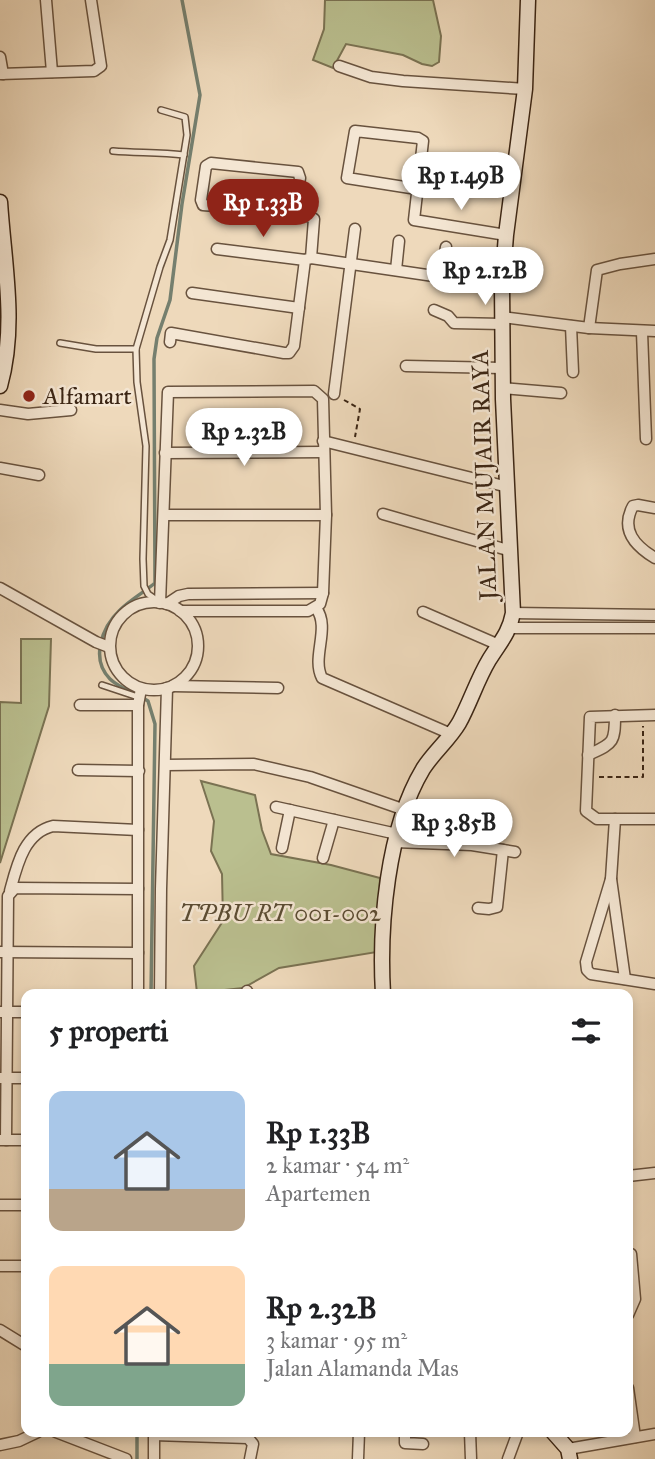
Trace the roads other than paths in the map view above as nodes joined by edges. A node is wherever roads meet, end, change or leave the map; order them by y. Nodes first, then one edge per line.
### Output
1 (46, 0) edge
2 (91, 0) edge
3 (528, 0) edge
4 (0, 57) edge
5 (339, 66) dead end
6 (52, 72) junction
7 (1, 74) edge
8 (524, 89) junction
9 (161, 110) dead end
10 (113, 151) dead end
11 (184, 155) junction
12 (417, 189) junction
13 (0, 202) edge
14 (294, 214) junction
15 (355, 229) dead end
16 (506, 236) junction
17 (399, 241) dead end
18 (446, 247) dead end
19 (217, 249) dead end
20 (308, 259) junction
21 (655, 259) edge
22 (352, 263) junction
23 (396, 270) junction
24 (441, 277) junction
25 (502, 286) junction
26 (192, 293) dead end
27 (299, 308) junction
28 (434, 310) dead end
29 (502, 321) junction
30 (571, 326) junction
31 (589, 328) junction
32 (655, 331) edge
33 (642, 332) junction
34 (60, 342) dead end
35 (170, 342) dead end
36 (136, 349) junction
37 (406, 366) dead end
38 (502, 368) junction
39 (573, 372) dead end
40 (0, 386) edge
41 (503, 388) junction
42 (561, 393) dead end
43 (334, 394) road end
44 (0, 410) edge
45 (71, 410) dead end
46 (646, 439) dead end
47 (323, 447) junction
48 (165, 453) junction
49 (0, 468) edge
50 (39, 475) dead end
51 (508, 487) junction
52 (655, 508) edge
53 (383, 514) dead end
54 (165, 515) junction
55 (326, 515) junction
56 (511, 551) junction
57 (655, 558) edge
58 (0, 588) edge
59 (323, 593) junction
60 (164, 603) junction
61 (316, 608) junction
62 (180, 611) junction
63 (423, 612) dead end
64 (655, 615) edge
65 (512, 621) junction
66 (655, 628) edge
67 (499, 645) junction
68 (109, 647) junction
69 (102, 685) dead end
70 (170, 687) junction
71 (278, 688) dead end
72 (139, 697) junction
73 (80, 705) dead end
74 (615, 715) junction
75 (649, 715) edge
76 (451, 734) junction
77 (588, 755) junction
78 (166, 765) junction
79 (78, 771) dead end
80 (139, 771) junction
81 (276, 807) dead end
82 (290, 810) junction
83 (405, 810) junction
84 (615, 819) junction
85 (655, 819) edge
86 (334, 820) junction
87 (138, 830) junction
88 (396, 838) junction
89 (282, 848) dead end
90 (503, 850) junction
91 (515, 852) dead end
92 (323, 858) dead end
93 (611, 879) junction
94 (138, 889) junction
95 (10, 891) junction
96 (478, 908) dead end
97 (4, 952) edge
98 (138, 953) junction
99 (625, 979) junction
100 (655, 984) edge
101 (138, 989) edge
102 (160, 989) edge
103 (383, 989) edge
104 (4, 1012) edge
105 (4, 1078) edge
106 (3, 1140) edge
107 (21, 1140) edge
108 (655, 1173) edge
109 (633, 1175) edge
110 (0, 1205) edge
111 (21, 1205) edge
112 (0, 1266) edge
113 (21, 1266) edge
114 (633, 1276) edge
115 (633, 1304) edge
116 (0, 1330) edge
117 (21, 1343) edge
118 (633, 1423) edge
119 (655, 1434) edge
120 (27, 1437) edge
121 (66, 1437) edge
122 (154, 1437) edge
123 (229, 1437) edge
124 (359, 1437) edge
125 (405, 1437) edge
126 (470, 1437) edge
127 (516, 1437) edge
128 (557, 1437) edge
129 (635, 1437) junction
130 (423, 1444) dead end
131 (0, 1445) edge
132 (569, 1454) edge
133 (110, 1457) edge
134 (126, 1459) edge
135 (154, 1459) edge
136 (250, 1459) edge
137 (358, 1459) edge
138 (471, 1459) edge
139 (508, 1459) edge

1 - 6 street
2 - 6 street
3 - 8 street, JALAN MUJAIR RAYA
4 - 7 street
5 - 8 street
6 - 7 street
8 - 16 street, JALAN MUJAIR RAYA
9 - 11 lane
10 - 11 lane
11 - 36 lane
12 - 12 street
12 - 16 street
13 - 40 street
14 - 14 street
14 - 20 street
15 - 22 street
16 - 25 street, JALAN MUJAIR RAYA
17 - 23 street
18 - 24 street
19 - 20 street
20 - 22 street
20 - 27 street
21 - 31 street
22 - 23 street
22 - 43 street
23 - 24 street
24 - 25 street
25 - 29 street, JALAN MUJAIR RAYA
26 - 27 street
27 - 35 street
28 - 29 street
29 - 30 street
29 - 38 street, JALAN MUJAIR RAYA
30 - 31 street
30 - 39 street
31 - 33 street
32 - 33 street
33 - 46 street
34 - 36 lane
36 - 60 lane
37 - 38 street
38 - 41 street, JALAN MUJAIR RAYA
41 - 42 street
41 - 51 street, JALAN MUJAIR RAYA
44 - 45 street
47 - 48 street
47 - 48 street
47 - 51 street
47 - 55 street
48 - 54 street
49 - 50 street
51 - 56 street, JALAN MUJAIR RAYA
52 - 57 street
53 - 56 street
54 - 55 street
54 - 60 street
55 - 59 street
56 - 65 street, JALAN MUJAIR RAYA
58 - 68 street
59 - 60 street
59 - 61 street
60 - 62 street
60 - 68 street
61 - 62 street
61 - 76 street
62 - 70 street
63 - 67 street
64 - 65 street
65 - 66 street
65 - 67 street
67 - 76 street
68 - 72 street
69 - 72 lane
70 - 71 street
70 - 72 street
70 - 78 street
72 - 73 street
72 - 80 street
74 - 75 street
74 - 77 street
74 - 77 street
76 - 83 street
77 - 84 street
78 - 83 street
78 - 102 street
79 - 80 street
80 - 87 street
81 - 82 street
82 - 86 street
82 - 89 street
83 - 88 street
84 - 85 street
84 - 93 street
86 - 88 street
86 - 92 street
87 - 94 street
87 - 95 street
88 - 90 street
88 - 103 street
90 - 91 street
90 - 96 street
93 - 99 street
93 - 99 street
94 - 95 street
94 - 98 street
95 - 97 street
97 - 98 street
97 - 104 street
98 - 101 street
99 - 100 street
104 - 105 street
105 - 106 street
106 - 107 street
108 - 109 street
110 - 111 street
112 - 113 street
114 - 115 street
116 - 117 street
118 - 129 street
119 - 129 street
120 - 131 street
121 - 133 street
122 - 135 street
123 - 136 street
124 - 137 street
125 - 130 street
126 - 138 street
127 - 139 street
128 - 132 street
129 - 132 street
133 - 134 street

